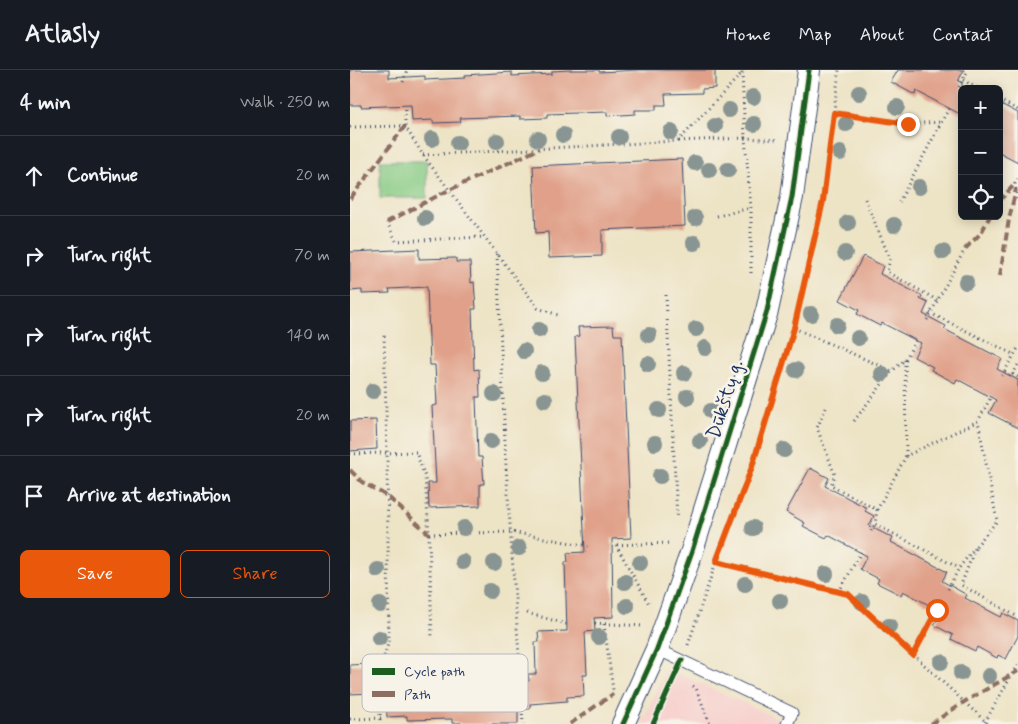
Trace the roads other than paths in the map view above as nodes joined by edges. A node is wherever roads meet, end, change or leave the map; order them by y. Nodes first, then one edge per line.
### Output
1 (809, 70) edge
2 (657, 649) junction
3 (623, 724) edge
4 (787, 724) edge

1 - 2 street, Dūkštų g.
2 - 3 street, Dūkštų g.
2 - 4 lane

